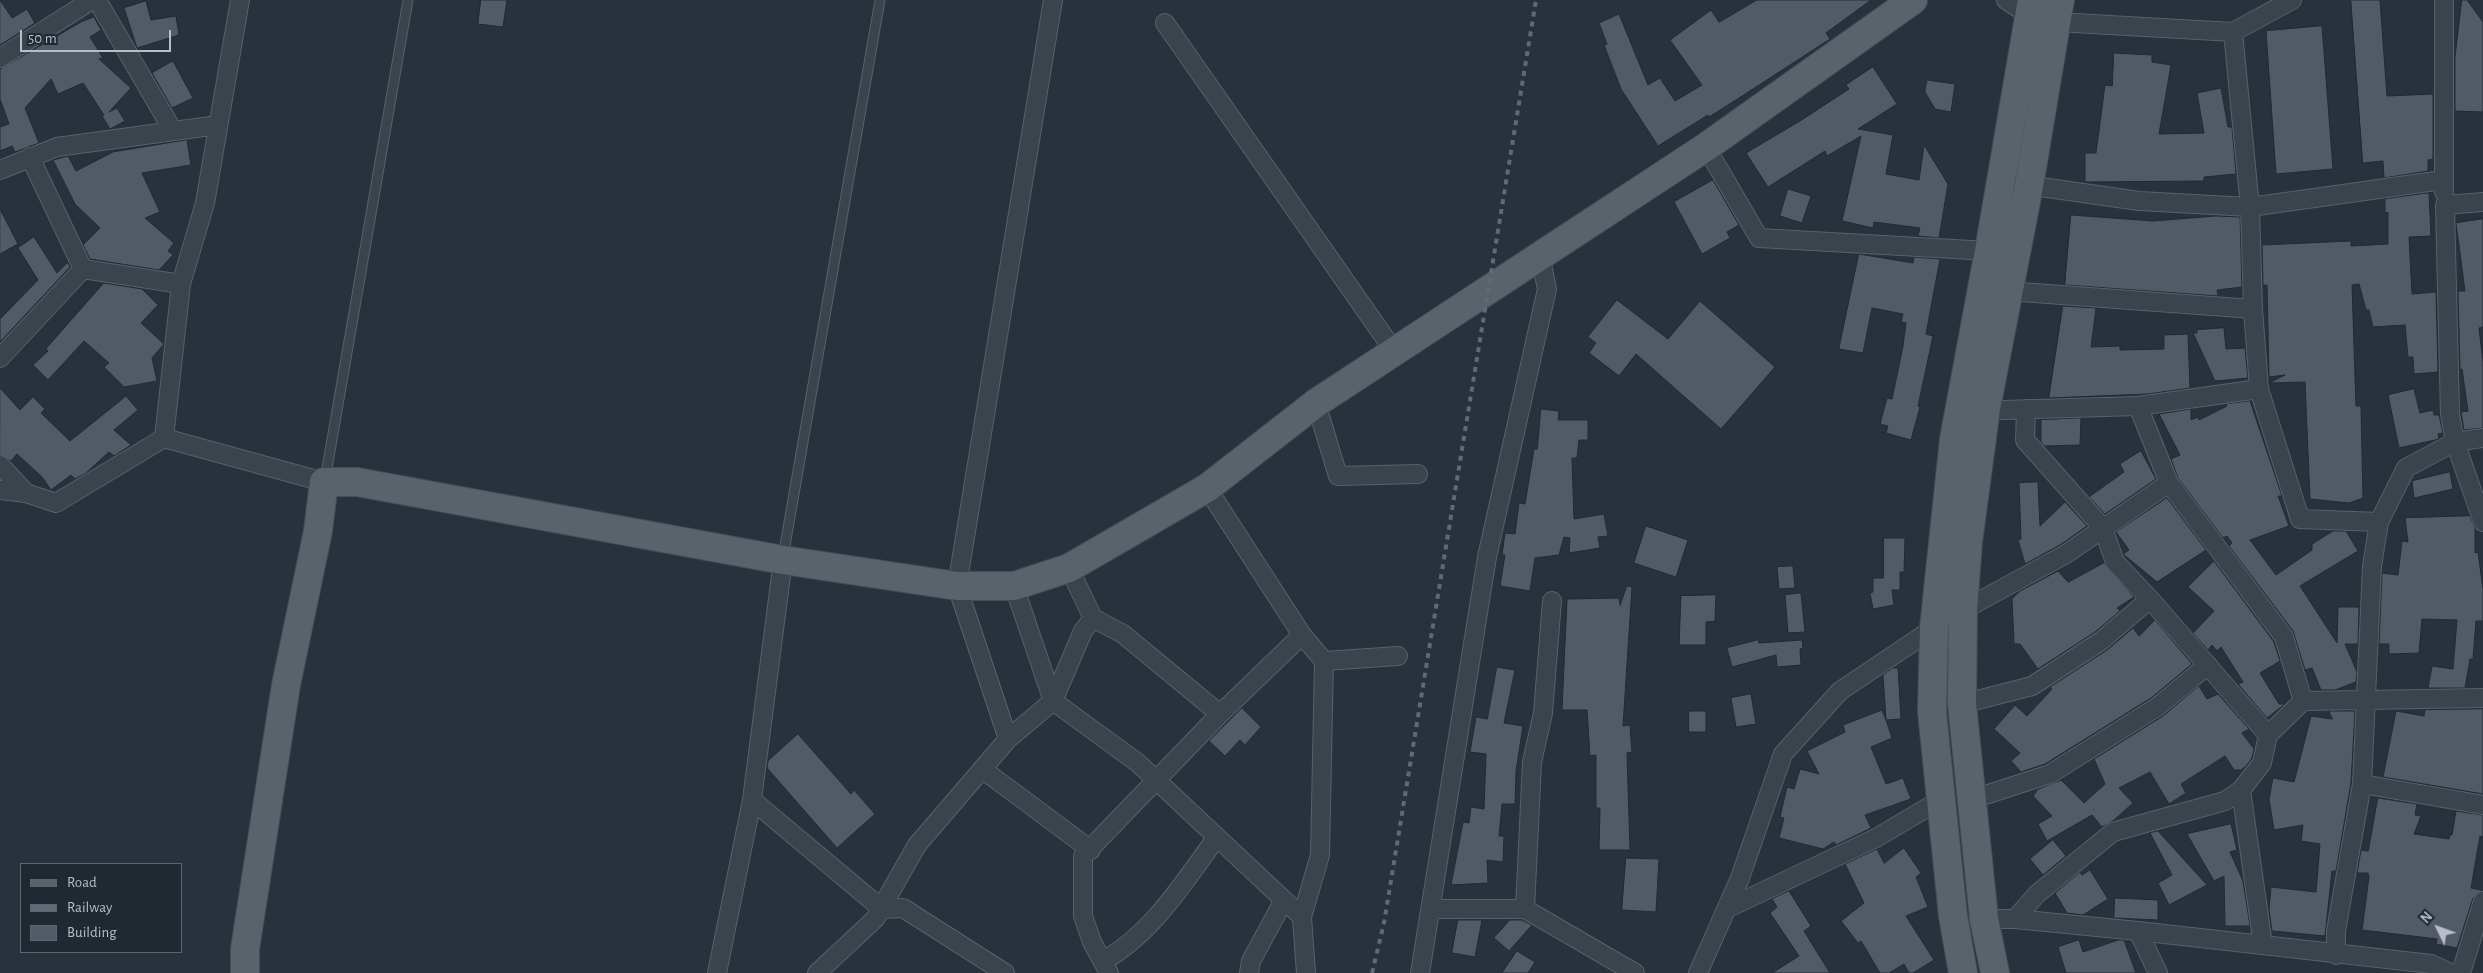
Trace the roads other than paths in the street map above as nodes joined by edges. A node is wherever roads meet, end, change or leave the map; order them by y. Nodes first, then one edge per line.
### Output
1 (92, 0) edge
2 (97, 0) edge
3 (240, 0) edge
4 (408, 0) edge
5 (880, 0) edge
6 (1053, 0) edge
7 (1913, 0) edge
8 (2006, 0) edge
9 (2292, 0) edge
10 (2444, 0) edge
11 (2030, 7) edge
12 (2059, 11) edge
13 (1165, 23) dead end
14 (2233, 32) junction
15 (0, 58) edge
16 (218, 124) junction
17 (172, 129) junction
18 (1706, 147) junction
19 (30, 157) junction
20 (0, 170) edge
21 (2001, 180) junction
22 (2443, 180) junction
23 (2029, 186) junction
24 (2483, 202) edge
25 (2445, 205) junction
26 (2250, 207) junction
27 (1989, 251) junction
28 (1540, 255) junction
29 (83, 269) junction
30 (181, 284) junction
31 (2007, 291) junction
32 (2253, 309) junction
33 (1394, 351) junction
34 (0, 358) edge
35 (2259, 390) junction
36 (1316, 403) junction
37 (2138, 406) junction
38 (1986, 408) junction
39 (2026, 409) junction
40 (164, 438) junction
41 (2483, 438) edge
42 (2455, 442) junction
43 (0, 465) edge
44 (1418, 474) dead end
45 (324, 482) junction
46 (2169, 482) junction
47 (1207, 488) junction
48 (0, 490) edge
49 (26, 493) junction
50 (2379, 522) junction
51 (2483, 522) edge
52 (2103, 528) junction
53 (783, 560) junction
54 (1069, 568) junction
55 (957, 586) junction
56 (1014, 586) junction
57 (2150, 599) junction
58 (1552, 601) dead end
59 (1963, 610) junction
60 (1093, 618) junction
61 (1934, 628) junction
62 (1302, 636) junction
63 (1398, 656) dead end
64 (1324, 661) junction
65 (2208, 664) junction
66 (2483, 693) edge
67 (2483, 698) edge
68 (2303, 700) junction
69 (1053, 701) junction
70 (2366, 701) junction
71 (1962, 704) junction
72 (1220, 714) junction
73 (2268, 735) junction
74 (1008, 739) junction
75 (982, 769) junction
76 (1156, 780) junction
77 (2362, 784) junction
78 (2241, 790) junction
79 (1942, 799) junction
80 (1973, 799) junction
81 (752, 800) junction
82 (2483, 805) edge
83 (1217, 837) junction
84 (1090, 850) junction
85 (1284, 900) junction
86 (2483, 901) edge
87 (882, 909) junction
88 (1430, 909) junction
89 (1525, 909) junction
90 (1726, 909) junction
91 (1302, 917) junction
92 (1984, 919) junction
93 (2015, 919) junction
94 (2138, 931) junction
95 (2263, 945) junction
96 (2336, 955) junction
97 (1106, 967) edge
98 (2426, 969) edge
99 (245, 973) edge
100 (717, 973) edge
101 (817, 973) edge
102 (1005, 973) edge
103 (1250, 973) edge
104 (1306, 973) edge
105 (1420, 973) edge
106 (1635, 973) edge
107 (1698, 973) edge
108 (1963, 973) edge
109 (1995, 973) edge
110 (2158, 973) edge
111 (2451, 973) edge
112 (2461, 973) edge

1 - 15 street
2 - 17 street
3 - 16 street
4 - 45 lane
5 - 53 lane
6 - 55 street
7 - 18 main road
8 - 11 street
9 - 14 street
10 - 22 street
11 - 12 street
11 - 21 main road
12 - 14 street
12 - 23 main road
13 - 33 street
14 - 26 street
16 - 17 street
16 - 30 street
17 - 19 street
18 - 27 street
18 - 28 main road
19 - 20 street
19 - 29 street
21 - 23 street
21 - 27 main road
22 - 25 street
22 - 26 street
23 - 26 street
23 - 31 main road
24 - 25 street
25 - 42 street
26 - 32 street
27 - 61 main road
28 - 33 main road
28 - 88 street
29 - 30 street
29 - 34 street
30 - 40 street
31 - 32 street
31 - 38 main road
32 - 35 street
33 - 36 main road
35 - 37 street
35 - 50 street
36 - 44 street
36 - 47 main road
37 - 39 street
37 - 46 street
38 - 39 street
38 - 59 main road
39 - 52 street
40 - 45 street
40 - 49 street
41 - 42 street
42 - 50 street
42 - 51 street
43 - 49 street
45 - 53 main road
45 - 99 main road
46 - 52 street
46 - 68 street
47 - 54 main road
47 - 62 street
48 - 49 street
50 - 70 street
52 - 57 street
52 - 59 street
53 - 55 main road
53 - 81 street
54 - 56 main road
54 - 60 street
55 - 56 main road
55 - 74 street
56 - 69 street
57 - 65 street
57 - 71 street
58 - 89 street
59 - 71 main road
60 - 69 street
60 - 72 street
61 - 79 main road
61 - 90 street
62 - 64 street
62 - 72 street
63 - 64 street
64 - 91 street
65 - 73 street
65 - 80 street
66 - 67 street
67 - 70 street
68 - 70 street
68 - 73 street
69 - 74 street
69 - 76 street
70 - 77 street
71 - 80 main road
72 - 76 street
73 - 78 street
74 - 75 street
75 - 84 street
75 - 87 street
76 - 83 street
76 - 84 street
77 - 82 street
77 - 96 street
78 - 93 street
78 - 95 street
79 - 90 street
79 - 108 main road
80 - 92 main road
81 - 87 street
81 - 100 street
83 - 85 street
83 - 97 street
84 - 97 street
85 - 91 street
85 - 103 street
86 - 112 street
87 - 101 street
87 - 102 street
88 - 89 street
88 - 105 street
89 - 106 street
90 - 107 street
91 - 104 street
92 - 93 street
92 - 109 main road
93 - 94 street
94 - 95 street
94 - 110 street
95 - 96 street
96 - 98 street
98 - 111 street

